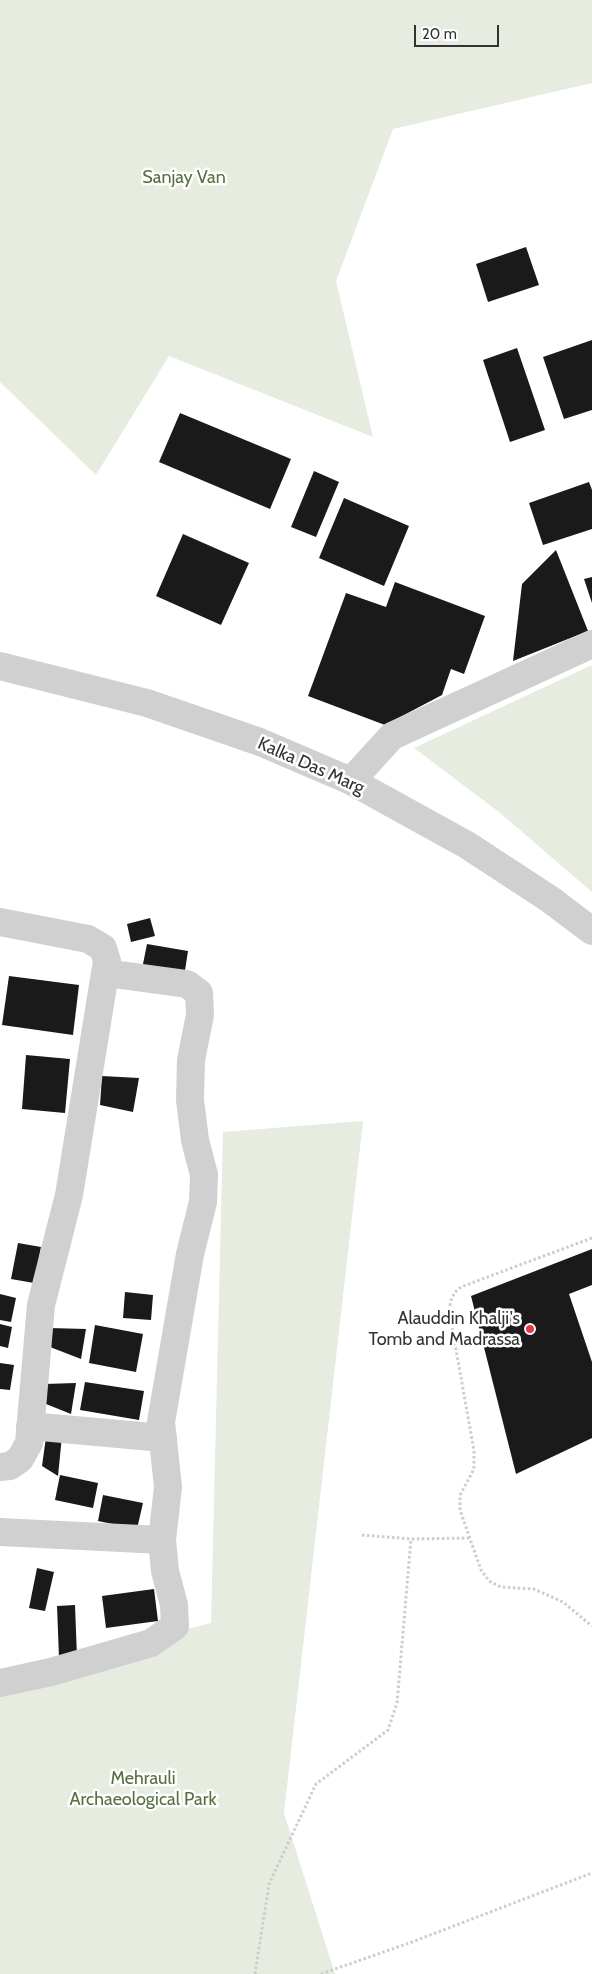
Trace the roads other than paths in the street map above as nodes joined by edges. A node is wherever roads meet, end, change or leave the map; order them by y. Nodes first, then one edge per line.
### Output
1 (592, 644) edge
2 (0, 666) edge
3 (351, 781) junction
4 (0, 922) edge
5 (592, 931) edge
6 (106, 973) junction
7 (30, 1426) junction
8 (164, 1438) junction
9 (0, 1467) edge
10 (0, 1532) edge
11 (162, 1540) junction
12 (0, 1683) edge

1 - 3 street
2 - 3 street, Kalka Das Marg
3 - 5 street, Kalka Das Marg
4 - 6 street
6 - 7 street
6 - 8 street
7 - 8 street
7 - 9 street
8 - 11 street
10 - 11 street
11 - 12 street

